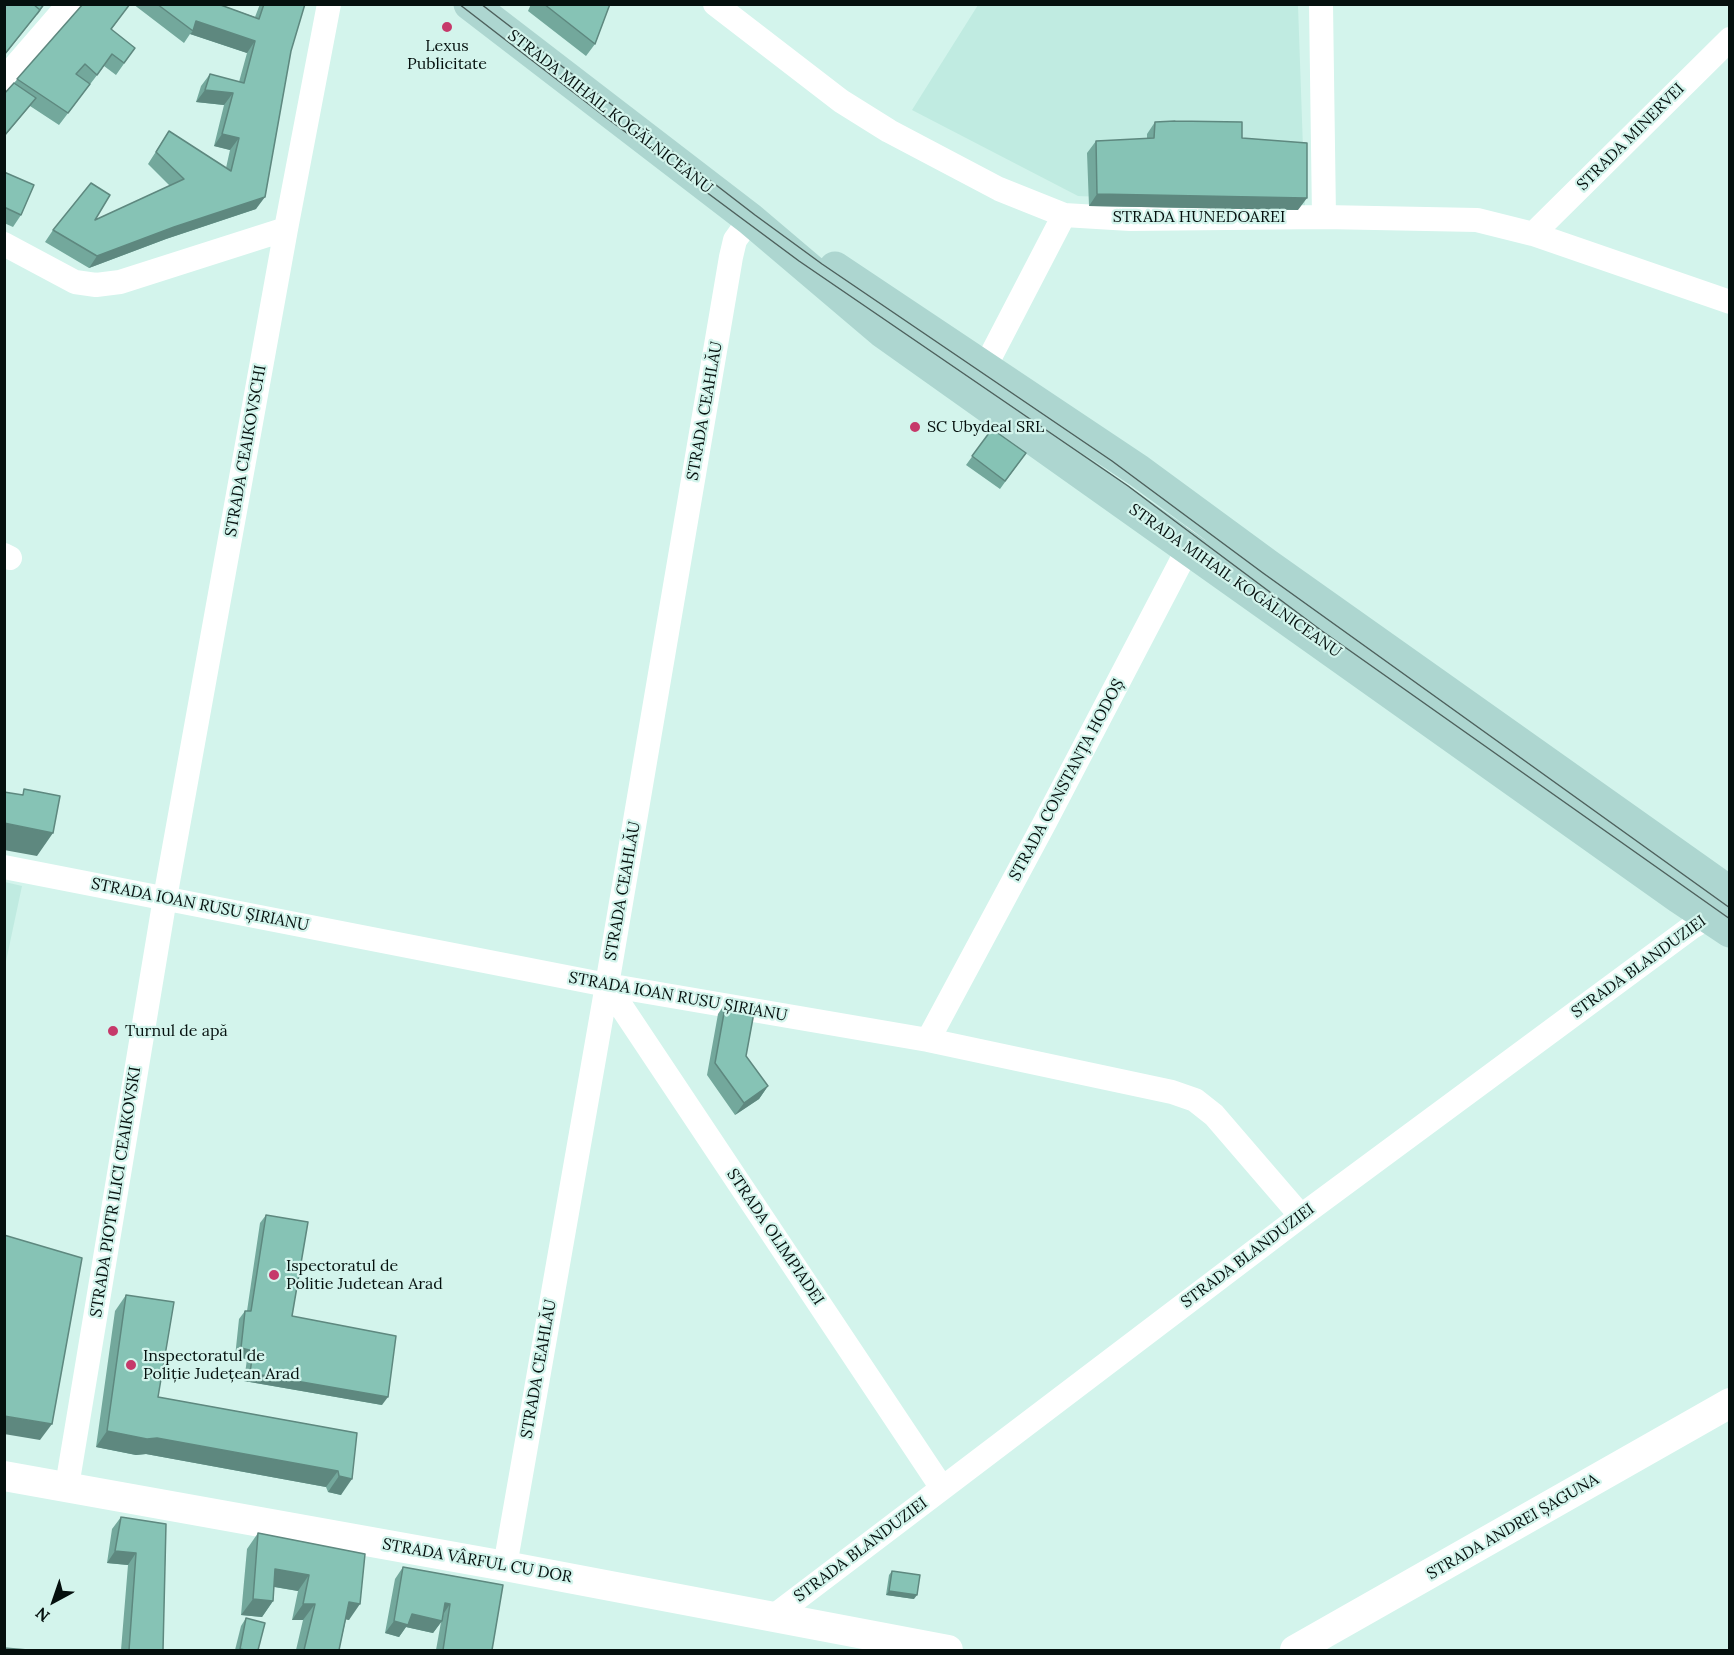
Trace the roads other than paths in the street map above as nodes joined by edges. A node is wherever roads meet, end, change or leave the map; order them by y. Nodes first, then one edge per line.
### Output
1 (69, 4) edge
2 (329, 4) edge
3 (715, 4) edge
4 (1321, 4) edge
5 (479, 7) edge
6 (1730, 39) edge
7 (4, 79) edge
8 (1064, 214) junction
9 (1324, 217) junction
10 (750, 219) junction
11 (286, 229) junction
12 (1533, 234) junction
13 (4, 244) edge
14 (1730, 302) edge
15 (984, 369) junction
16 (1203, 519) junction
17 (1188, 548) junction
18 (4, 867) edge
19 (165, 898) junction
20 (1724, 912) edge
21 (607, 985) junction
22 (928, 1040) junction
23 (1301, 1216) junction
24 (1730, 1403) edge
25 (4, 1476) edge
26 (68, 1486) junction
27 (942, 1488) junction
28 (505, 1566) junction
29 (774, 1616) junction
30 (948, 1650) edge
31 (1295, 1650) edge

1 - 7 street
2 - 11 street, STRADA CEAIKOVSCHI
3 - 8 street, STRADA HUNEDOAREI
4 - 9 street
5 - 10 main road, STRADA MIHAIL KOGĂLNICEANU
6 - 12 street, STRADA MINERVEI
8 - 9 street, STRADA HUNEDOAREI
8 - 15 street
9 - 12 street, STRADA HUNEDOAREI
10 - 15 main road, STRADA MIHAIL KOGĂLNICEANU
10 - 17 main road, STRADA MIHAIL KOGĂLNICEANU
10 - 21 street, STRADA CEAHLĂU
11 - 13 street
11 - 19 street, STRADA CEAIKOVSCHI
12 - 14 street, STRADA HUNEDOAREI
15 - 16 main road, STRADA MIHAIL KOGĂLNICEANU
16 - 17 street, STRADA CONSTANȚA HODOȘ
16 - 20 main road, STRADA MIHAIL KOGĂLNICEANU
17 - 20 main road, STRADA MIHAIL KOGĂLNICEANU
17 - 22 street, STRADA CONSTANȚA HODOȘ
18 - 19 street, STRADA IOAN RUSU ȘIRIANU
19 - 21 street, STRADA IOAN RUSU ȘIRIANU
19 - 26 street, STRADA PIOTR ILICI CEAIKOVSKI
20 - 23 street, STRADA BLANDUZIEI
21 - 22 street, STRADA IOAN RUSU ȘIRIANU
21 - 27 street, STRADA OLIMPIADEI
21 - 28 street, STRADA CEAHLĂU
22 - 23 street, STRADA IOAN RUSU ȘIRIANU
23 - 27 street, STRADA BLANDUZIEI
24 - 31 street, STRADA ANDREI ȘAGUNA
25 - 26 street, STRADA VÂRFUL CU DOR
26 - 28 street, STRADA VÂRFUL CU DOR
27 - 29 street, STRADA BLANDUZIEI
28 - 29 street, STRADA VÂRFUL CU DOR
29 - 30 street, STRADA VÂRFUL CU DOR

